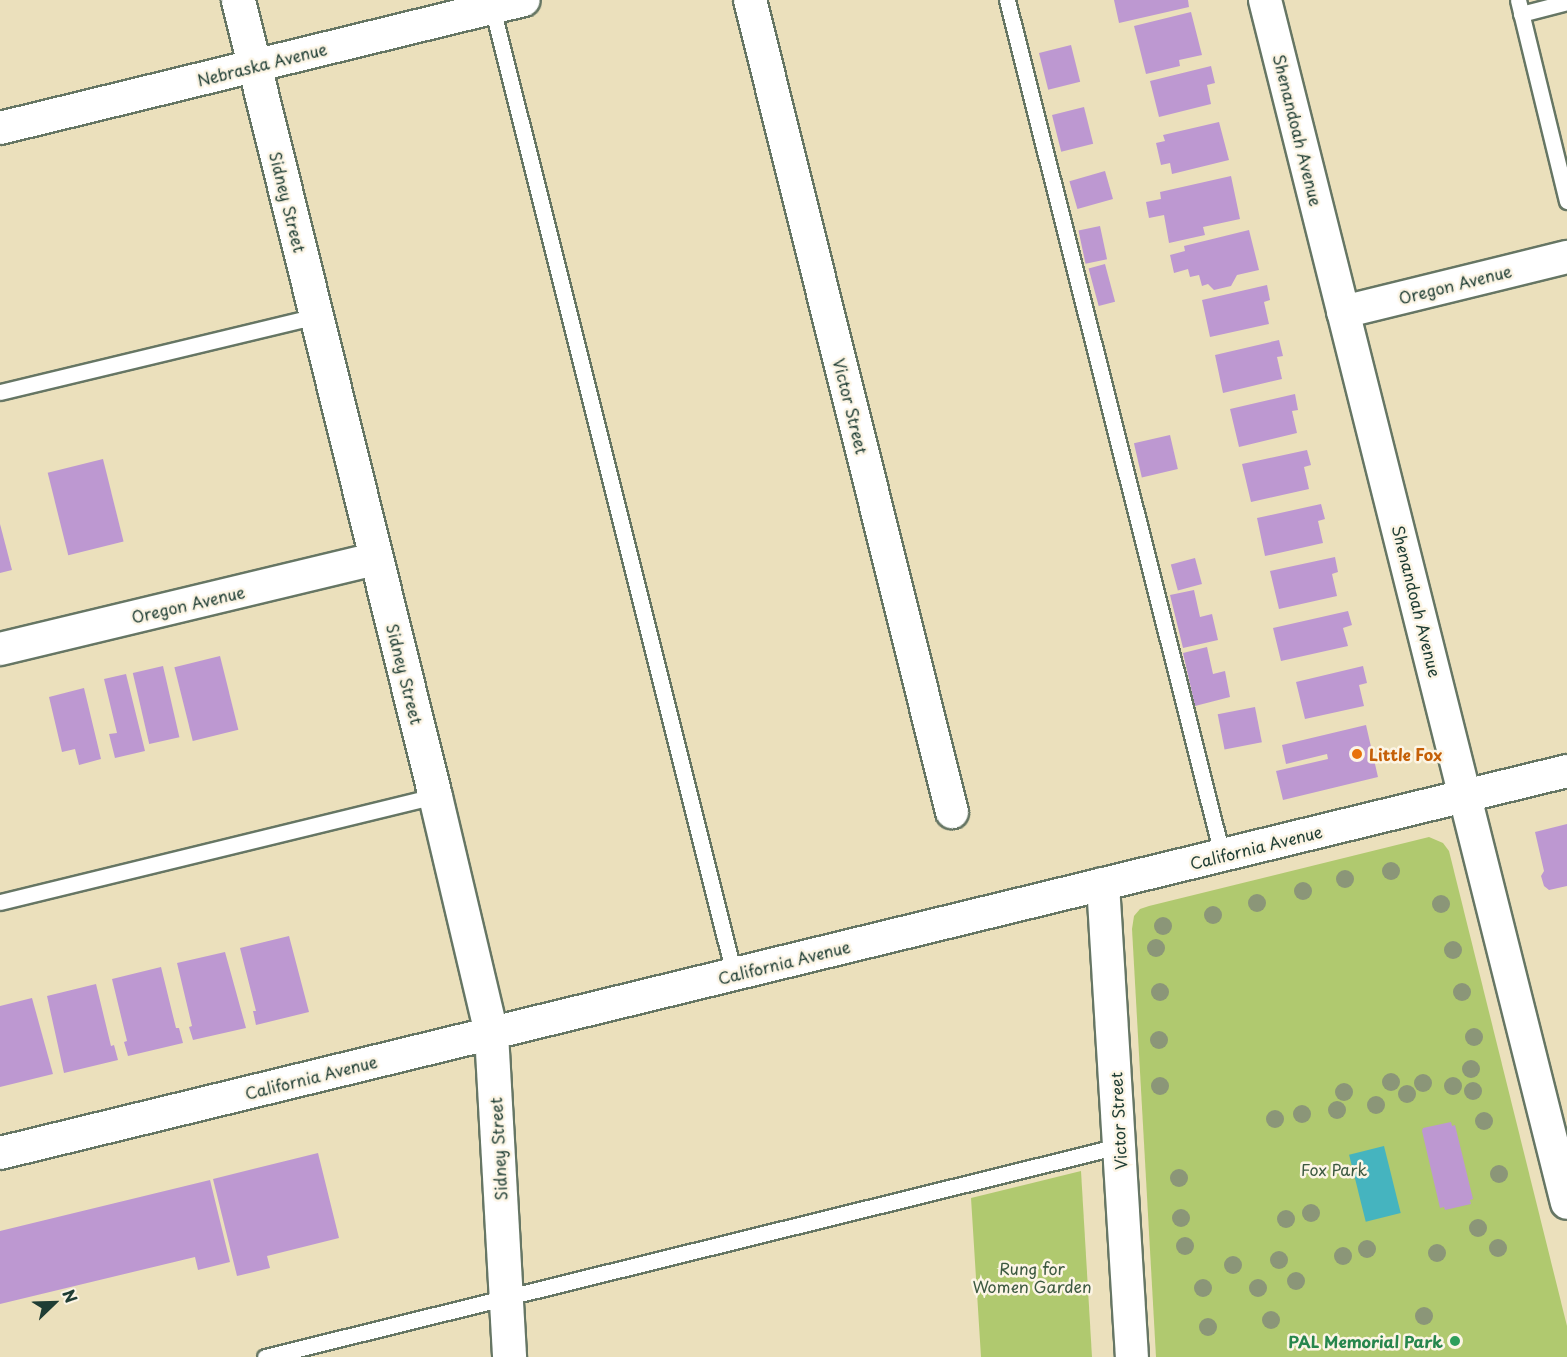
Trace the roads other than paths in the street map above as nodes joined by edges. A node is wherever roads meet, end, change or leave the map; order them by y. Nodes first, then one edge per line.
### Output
1 (238, 0) edge
2 (524, 0) edge
3 (750, 0) edge
4 (1007, 0) edge
5 (1265, 0) edge
6 (1567, 2) edge
7 (491, 4) edge
8 (1519, 7) edge
9 (254, 66) junction
10 (0, 128) edge
11 (1567, 201) edge
12 (1567, 257) edge
13 (1343, 312) junction
14 (316, 316) junction
15 (0, 392) edge
16 (376, 559) junction
17 (0, 649) edge
18 (1567, 771) edge
19 (435, 796) junction
20 (1466, 796) junction
21 (952, 812) dead end
22 (1222, 855) junction
23 (1103, 884) junction
24 (0, 902) edge
25 (734, 974) junction
26 (491, 1033) junction
27 (1119, 1146) junction
28 (0, 1153) edge
29 (1567, 1203) edge
30 (506, 1297) junction
31 (265, 1357) edge
32 (509, 1357) edge
33 (1132, 1357) edge

1 - 9 street, Sidney Street
2 - 7 street, Nebraska Avenue
3 - 21 street, Victor Street
4 - 22 lane
5 - 13 street, Shenandoah Avenue
6 - 8 lane
7 - 9 street, Nebraska Avenue
7 - 25 lane
8 - 11 lane
9 - 10 street, Nebraska Avenue
9 - 14 street, Sidney Street
12 - 13 street, Oregon Avenue
13 - 20 street, Shenandoah Avenue
14 - 15 lane
14 - 16 street, Sidney Street
16 - 17 street, Oregon Avenue
16 - 19 street, Sidney Street
18 - 20 street, California Avenue
19 - 24 lane
19 - 26 street, Sidney Street
20 - 22 street, California Avenue
20 - 29 street, Shenandoah Avenue
22 - 23 street, California Avenue
23 - 25 street, California Avenue
23 - 27 street, Victor Street
25 - 26 street, California Avenue
26 - 28 street, California Avenue
26 - 30 street, Sidney Street
27 - 30 lane
27 - 33 street, Victor Street
30 - 31 lane
30 - 32 street, Sidney Street

